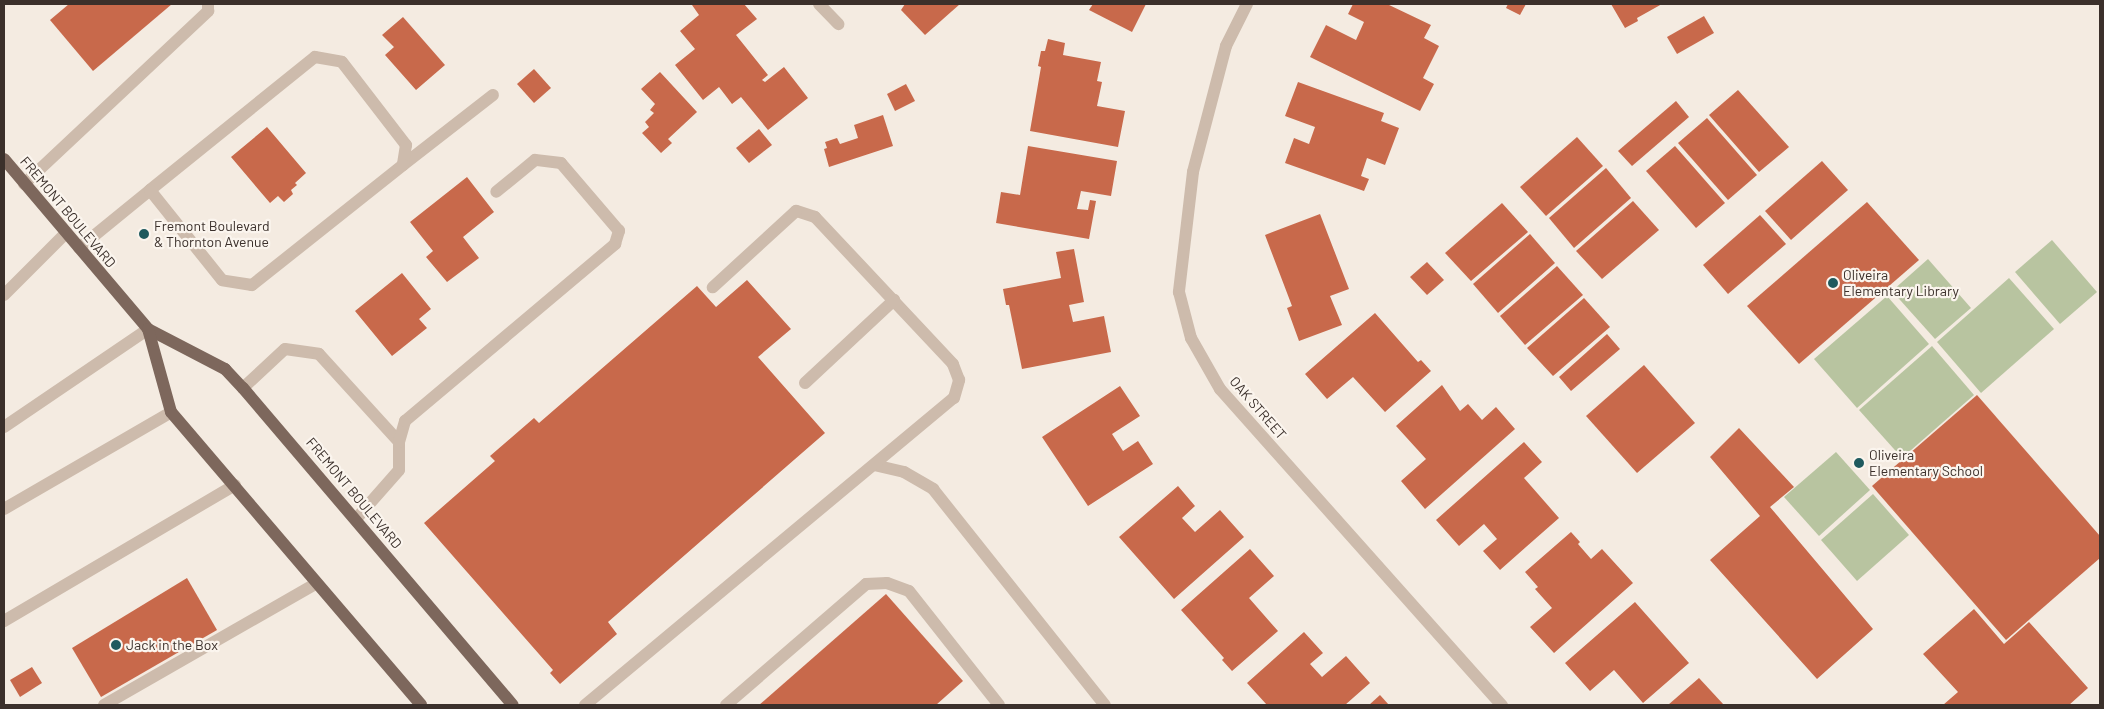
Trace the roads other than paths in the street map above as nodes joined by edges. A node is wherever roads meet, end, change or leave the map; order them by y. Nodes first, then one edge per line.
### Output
1 (208, 4) edge
2 (819, 4) edge
3 (1246, 4) edge
4 (838, 24) dead end
5 (493, 95) dead end
6 (4, 160) edge
7 (403, 165) junction
8 (24, 184) junction
9 (150, 190) junction
10 (496, 192) dead end
11 (66, 233) junction
12 (79, 248) junction
13 (713, 286) dead end
14 (4, 295) edge
15 (894, 300) junction
16 (148, 330) junction
17 (805, 383) dead end
18 (243, 388) junction
19 (170, 412) junction
20 (4, 428) edge
21 (399, 442) junction
22 (874, 465) junction
23 (235, 485) junction
24 (4, 509) edge
25 (356, 519) junction
26 (315, 584) junction
27 (4, 621) edge
28 (104, 705) edge
29 (421, 705) edge
30 (513, 705) edge
31 (585, 705) edge
32 (726, 705) edge
33 (999, 705) edge
34 (1105, 705) edge
35 (1502, 705) edge

1 - 8 street
2 - 4 street
3 - 35 street, OAK STREET
5 - 7 street
6 - 8 main road, FREMONT BOULEVARD
7 - 9 street
7 - 9 street
8 - 11 main road, FREMONT BOULEVARD
9 - 12 street
10 - 21 street
11 - 12 main road, FREMONT BOULEVARD
11 - 14 street
12 - 16 main road, FREMONT BOULEVARD
13 - 15 street
15 - 17 street
15 - 22 street
16 - 18 main road, FREMONT BOULEVARD
16 - 19 main road, FREMONT BOULEVARD
16 - 20 street
18 - 21 street
18 - 25 main road, FREMONT BOULEVARD
19 - 23 main road, FREMONT BOULEVARD
19 - 24 street
21 - 25 street
22 - 31 street
22 - 34 street
23 - 26 main road, FREMONT BOULEVARD
23 - 27 street
25 - 30 main road, FREMONT BOULEVARD
26 - 28 street
26 - 29 main road, FREMONT BOULEVARD
32 - 33 street

